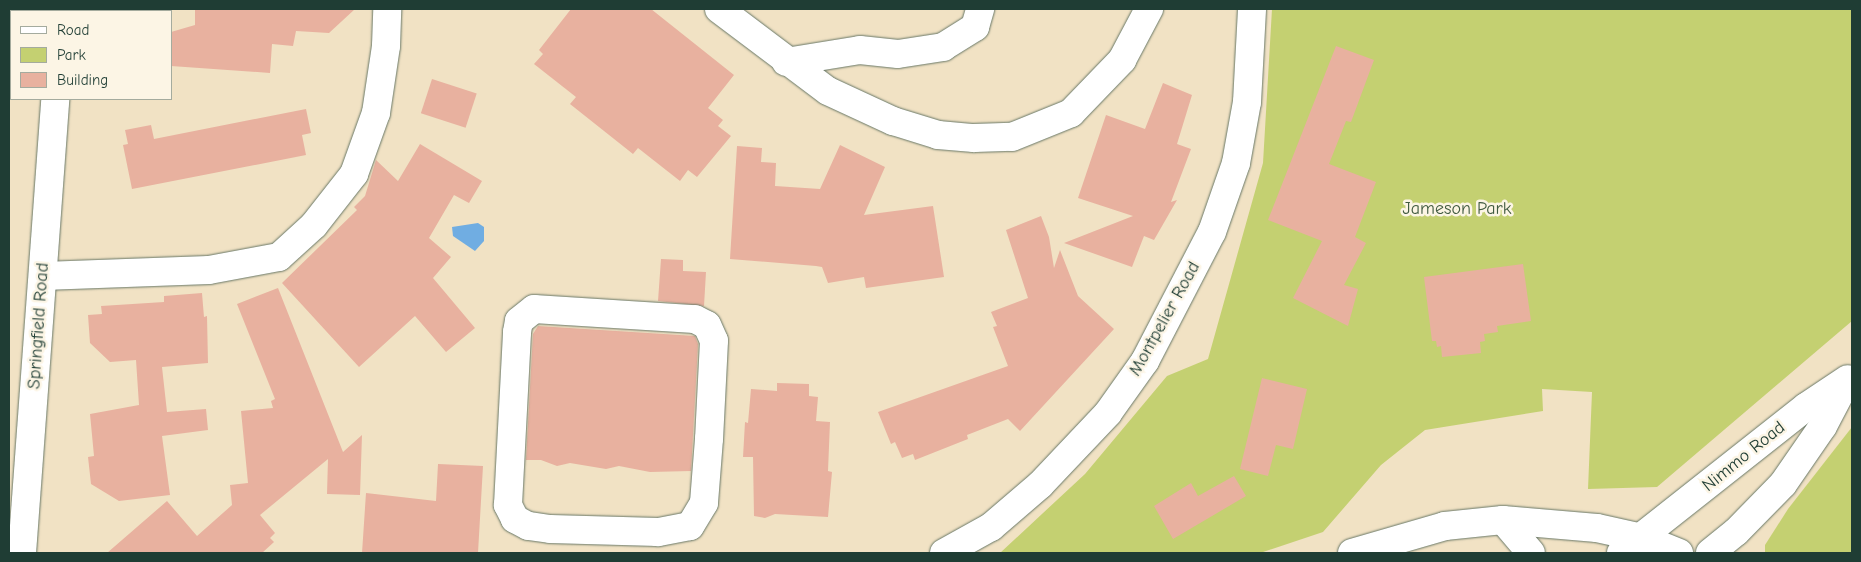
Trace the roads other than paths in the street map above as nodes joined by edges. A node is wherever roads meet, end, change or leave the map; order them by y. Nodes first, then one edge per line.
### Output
1 (387, 9) edge
2 (719, 9) edge
3 (980, 9) edge
4 (1149, 9) edge
5 (1252, 9) edge
6 (786, 62) junction
7 (55, 100) edge
8 (43, 276) junction
9 (1850, 376) edge
10 (1502, 520) junction
11 (622, 542) edge
12 (1632, 546) edge
13 (22, 553) edge
14 (944, 553) edge
15 (1352, 553) edge
16 (1531, 553) edge
17 (1679, 553) edge
18 (1710, 553) edge

1 - 8 street
2 - 6 street
3 - 6 street
4 - 6 street
5 - 14 street, Montpelier Road
7 - 8 street, Springfield Road
8 - 13 street, Springfield Road
9 - 12 street, Nimmo Road
9 - 18 street, Nimmo Road
10 - 12 street
10 - 15 street
10 - 16 street
11 - 11 street
12 - 17 street

